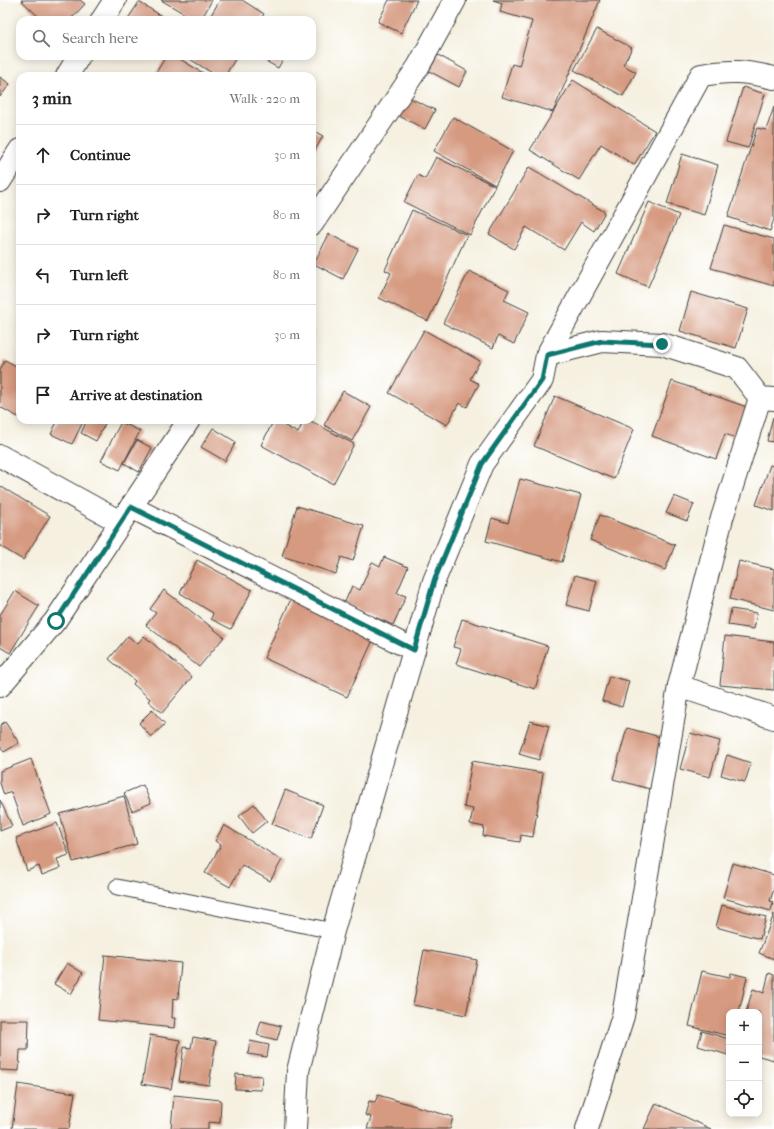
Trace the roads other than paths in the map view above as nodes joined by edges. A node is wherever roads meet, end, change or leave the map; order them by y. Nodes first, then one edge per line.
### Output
1 (115, 0) edge
2 (455, 0) edge
3 (105, 16) edge
4 (77, 60) edge
5 (69, 72) edge
6 (774, 78) edge
7 (16, 156) edge
8 (0, 181) edge
9 (316, 218) edge
10 (547, 355) junction
11 (767, 399) edge
12 (186, 424) edge
13 (0, 456) edge
14 (125, 515) junction
15 (414, 650) junction
16 (0, 686) edge
17 (679, 686) junction
18 (774, 718) edge
19 (118, 887) dead end
20 (333, 931) junction
21 (295, 1129) edge
22 (587, 1129) edge

1 - 3 street
2 - 9 street
4 - 5 street
6 - 10 street
7 - 8 street
10 - 11 street
10 - 15 street
11 - 17 street
12 - 14 street
13 - 14 street
14 - 15 street
14 - 16 street
15 - 20 street
17 - 18 street
17 - 22 street
19 - 20 lane
20 - 21 street

